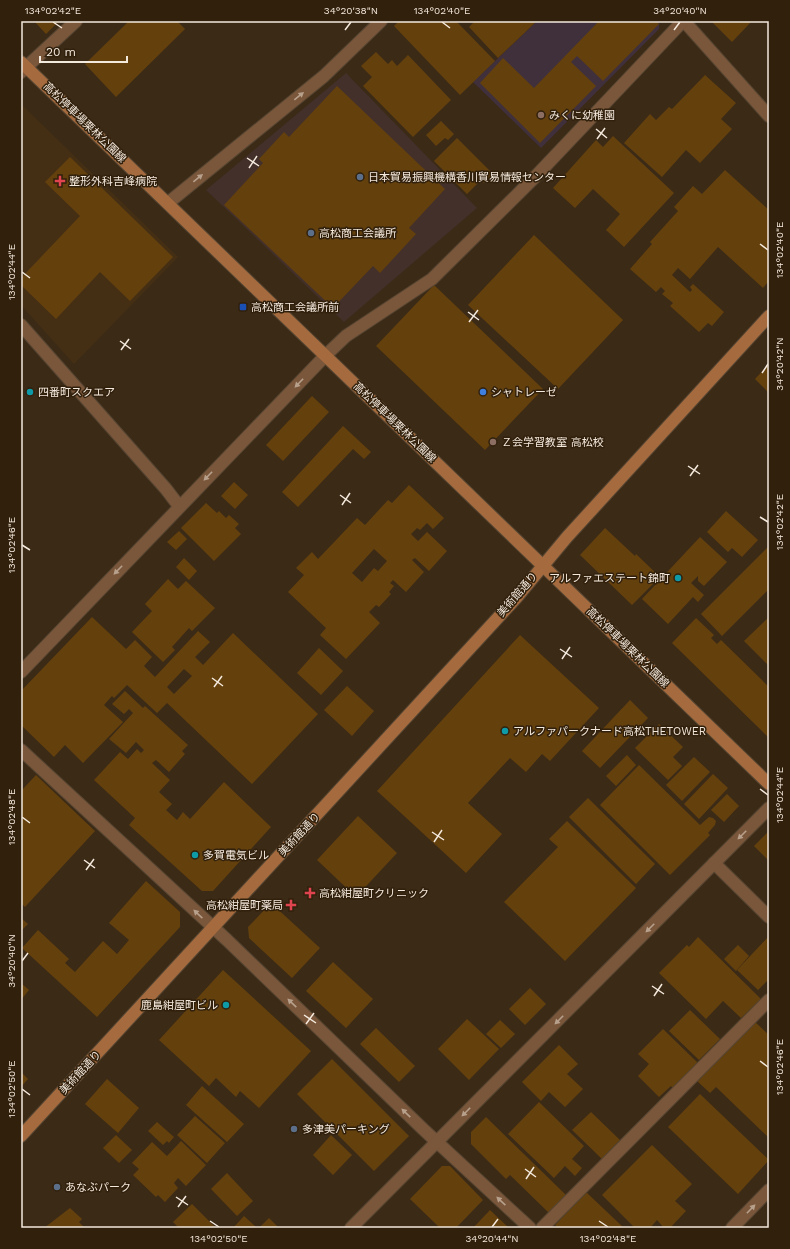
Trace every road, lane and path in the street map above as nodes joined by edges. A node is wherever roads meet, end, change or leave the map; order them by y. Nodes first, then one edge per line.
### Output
1 (76, 21) edge
2 (381, 21) edge
3 (683, 21) edge
4 (23, 67) edge
5 (769, 116) edge
6 (168, 203) junction
7 (769, 316) edge
8 (21, 325) edge
9 (326, 355) junction
10 (179, 506) junction
11 (543, 565) junction
12 (21, 672) edge
13 (21, 750) edge
14 (769, 784) edge
15 (769, 808) edge
16 (714, 863) junction
17 (769, 917) edge
18 (212, 928) junction
19 (769, 1000) edge
20 (21, 1136) edge
21 (437, 1141) junction
22 (769, 1190) edge
23 (351, 1228) edge
24 (530, 1228) edge
25 (542, 1228) edge
26 (732, 1228) edge

1 - 4 street
6 -> 2 street
3 - 5 street
3 - 9 street
4 - 6 street, 高松停車場栗林公園線
6 - 9 street, 高松停車場栗林公園線
7 - 11 street, 美術館通り
8 - 10 street
9 -> 10 street
9 - 11 street, 高松停車場栗林公園線
10 -> 12 street
11 - 14 street, 高松停車場栗林公園線
11 - 18 street, 美術館通り
18 -> 13 street
15 -> 16 street
16 - 17 street
16 -> 21 street
18 - 20 street, 美術館通り
21 -> 18 street
19 - 25 street
21 - 23 street
24 -> 21 street
26 -> 22 street

